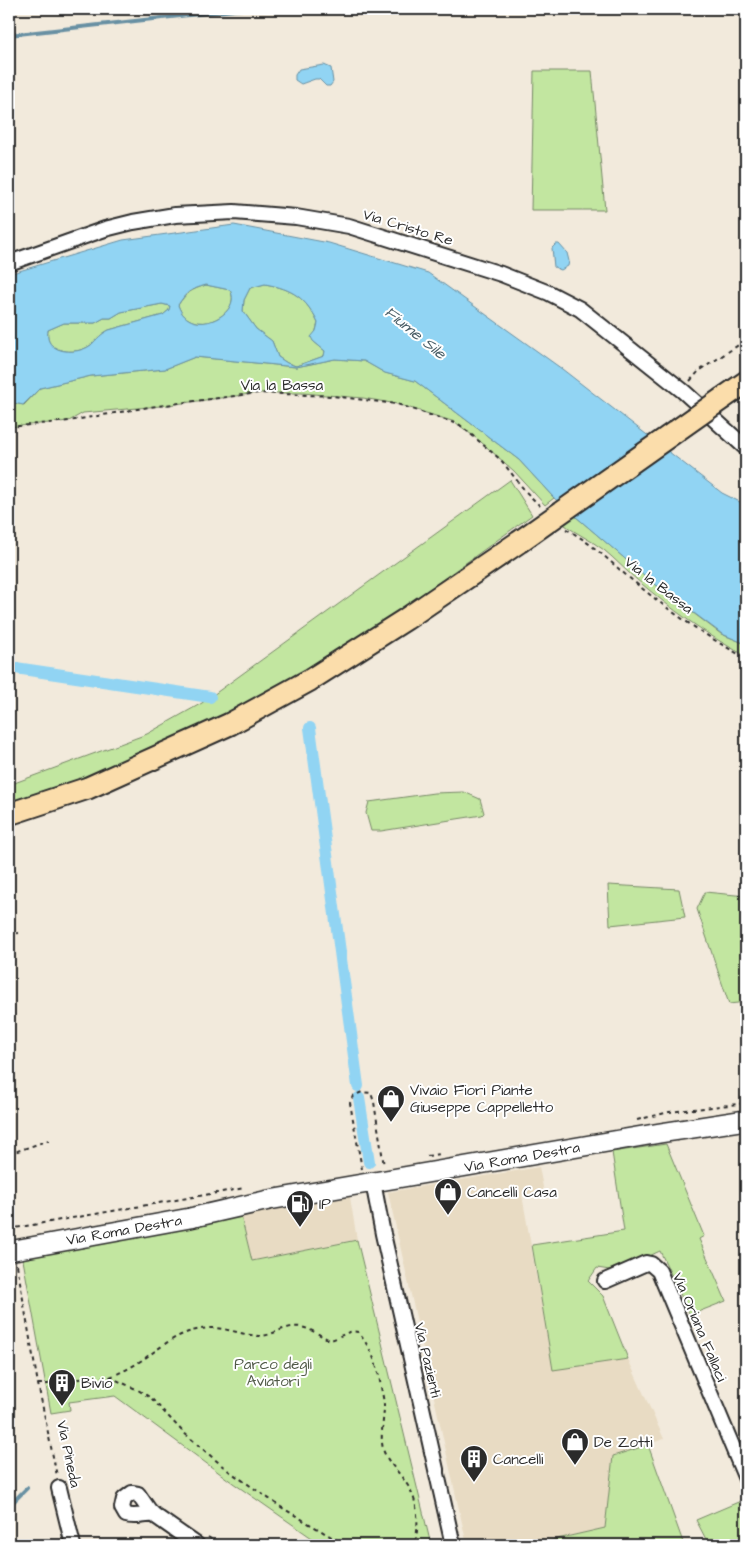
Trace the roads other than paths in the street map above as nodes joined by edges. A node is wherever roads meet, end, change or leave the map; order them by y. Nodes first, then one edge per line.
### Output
1 (9, 263) edge
2 (746, 382) edge
3 (746, 448) edge
4 (9, 814) edge
5 (746, 1120) edge
6 (375, 1182) junction
7 (269, 1200) junction
8 (10, 1247) edge
9 (605, 1281) dead end
10 (746, 1479) edge
11 (59, 1488) road end
12 (154, 1515) dead end
13 (74, 1545) edge
14 (197, 1545) edge
15 (453, 1545) edge

1 - 3 street, Via Cristo Re
2 - 4 main road, bridge
5 - 6 street, Via Roma Destra
6 - 7 street, Via Roma Destra
6 - 15 street, Via Pazienti
7 - 8 street, Via Roma Destra
7 - 8 street, Via Roma Destra
9 - 10 street, Via Oriana Fallaci
11 - 13 street, Via Pineda
12 - 14 street

